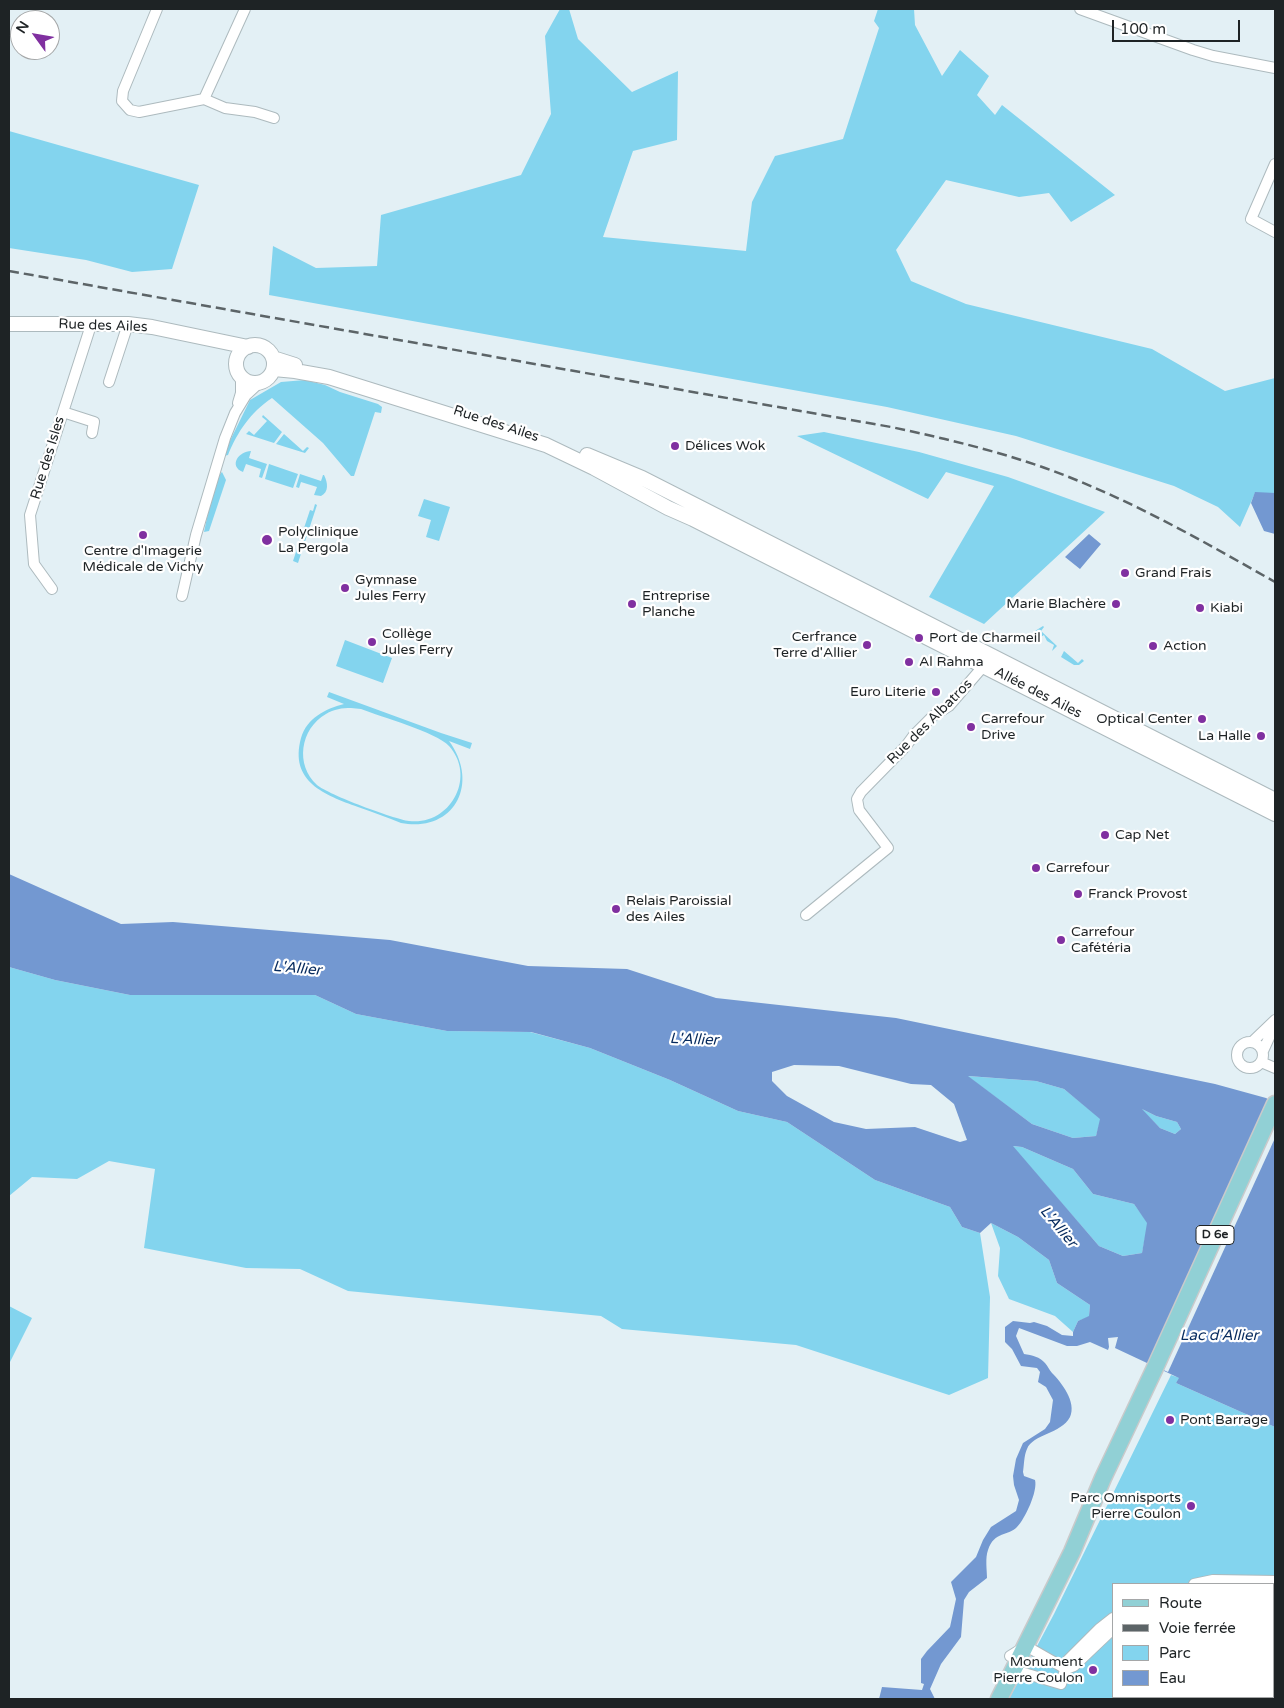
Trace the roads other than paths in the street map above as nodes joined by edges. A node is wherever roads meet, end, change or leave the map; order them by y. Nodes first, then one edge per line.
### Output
1 (157, 9) edge
2 (245, 9) edge
3 (1080, 9) edge
4 (1275, 68) edge
5 (204, 99) junction
6 (274, 118) dead end
7 (1275, 164) edge
8 (1275, 232) edge
9 (9, 324) edge
10 (90, 324) junction
11 (128, 324) junction
12 (196, 336) junction
13 (248, 347) junction
14 (237, 359) junction
15 (273, 363) junction
16 (241, 376) junction
17 (109, 382) dead end
18 (260, 382) junction
19 (63, 412) junction
20 (235, 413) junction
21 (92, 432) dead end
22 (711, 514) joint
23 (693, 519) joint
24 (52, 589) dead end
25 (182, 596) dead end
26 (988, 661) junction
27 (1275, 800) edge
28 (1275, 814) edge
29 (806, 915) dead end
30 (1275, 1021) edge
31 (1252, 1042) junction
32 (1263, 1051) junction
33 (1261, 1062) junction
34 (1275, 1068) edge
35 (1275, 1104) edge
36 (1275, 1581) edge
37 (1199, 1583) edge
38 (1112, 1619) edge
39 (1112, 1630) edge
40 (1018, 1651) junction
41 (1066, 1669) junction
42 (987, 1699) edge
43 (999, 1699) edge

1 - 5 street
2 - 5 street
3 - 4 street
5 - 6 street
7 - 8 street
9 - 10 main road, Rue des Ailes
10 - 11 main road, Rue des Ailes
10 - 19 street, Rue des Isles
11 - 12 main road, Rue des Ailes
11 - 17 street
12 - 13 main road, Rue des Ailes
12 - 14 main road, Rue des Ailes
13 - 14 main road
13 - 15 main road
14 - 16 main road
15 - 18 main road
15 - 22 main road, Rue des Ailes
15 - 23 main road, Rue des Ailes
16 - 18 main road
16 - 20 street
18 - 20 street
19 - 21 street
19 - 24 street, Rue des Isles
20 - 25 street
22 - 26 main road, Allée des Ailes
23 - 26 main road, Allée des Ailes
26 - 27 main road, Allée des Ailes
26 - 28 main road, Allée des Ailes
26 - 29 street, Rue des Albatros
30 - 31 street
30 - 32 street
31 - 32 street
31 - 33 street
32 - 33 street
33 - 34 street
35 - 40 main road, D 6e
36 - 37 street
38 - 41 street
39 - 41 street
40 - 41 street
40 - 41 street
40 - 42 main road, D 6e
40 - 43 main road, D 6e

